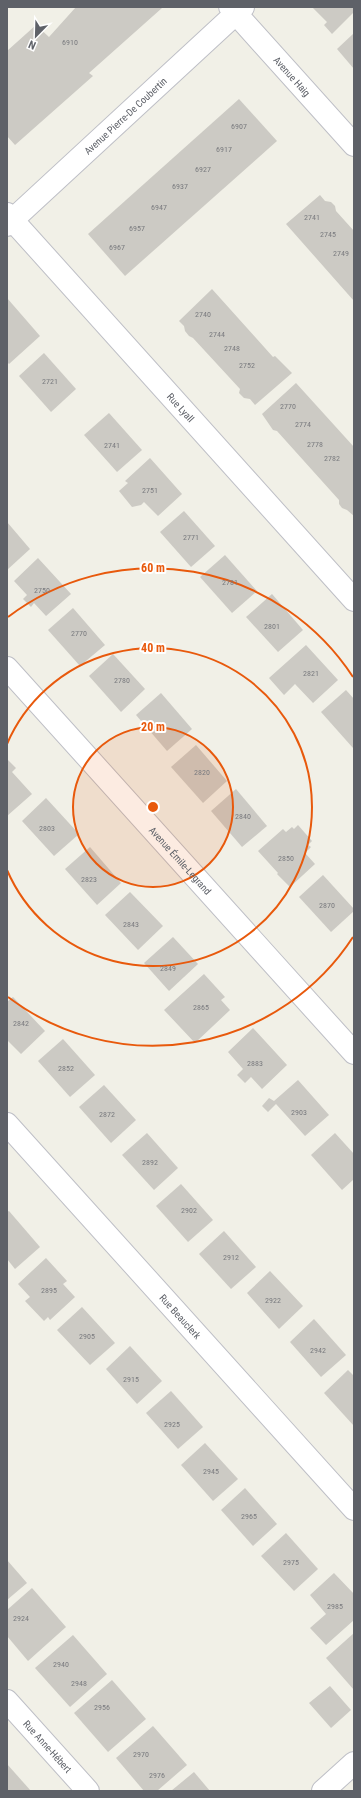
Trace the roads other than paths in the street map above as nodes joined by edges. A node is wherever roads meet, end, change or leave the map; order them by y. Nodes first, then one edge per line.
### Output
1 (236, 9) edge
2 (354, 145) edge
3 (9, 220) edge
4 (354, 600) edge
5 (7, 668) edge
6 (354, 1054) edge
7 (7, 1124) edge
8 (354, 1509) edge
9 (7, 1701) edge
10 (354, 1764) edge
11 (88, 1791) edge
12 (323, 1791) edge

1 - 2 street, Avenue Haig
1 - 3 street, Avenue Pierre-De Coubertin
3 - 4 street, Rue Lyall
5 - 6 street, Avenue Émile-Legrand
7 - 8 street, Rue Beauclerk
9 - 11 street, Rue Anne-Hébert
10 - 12 street

